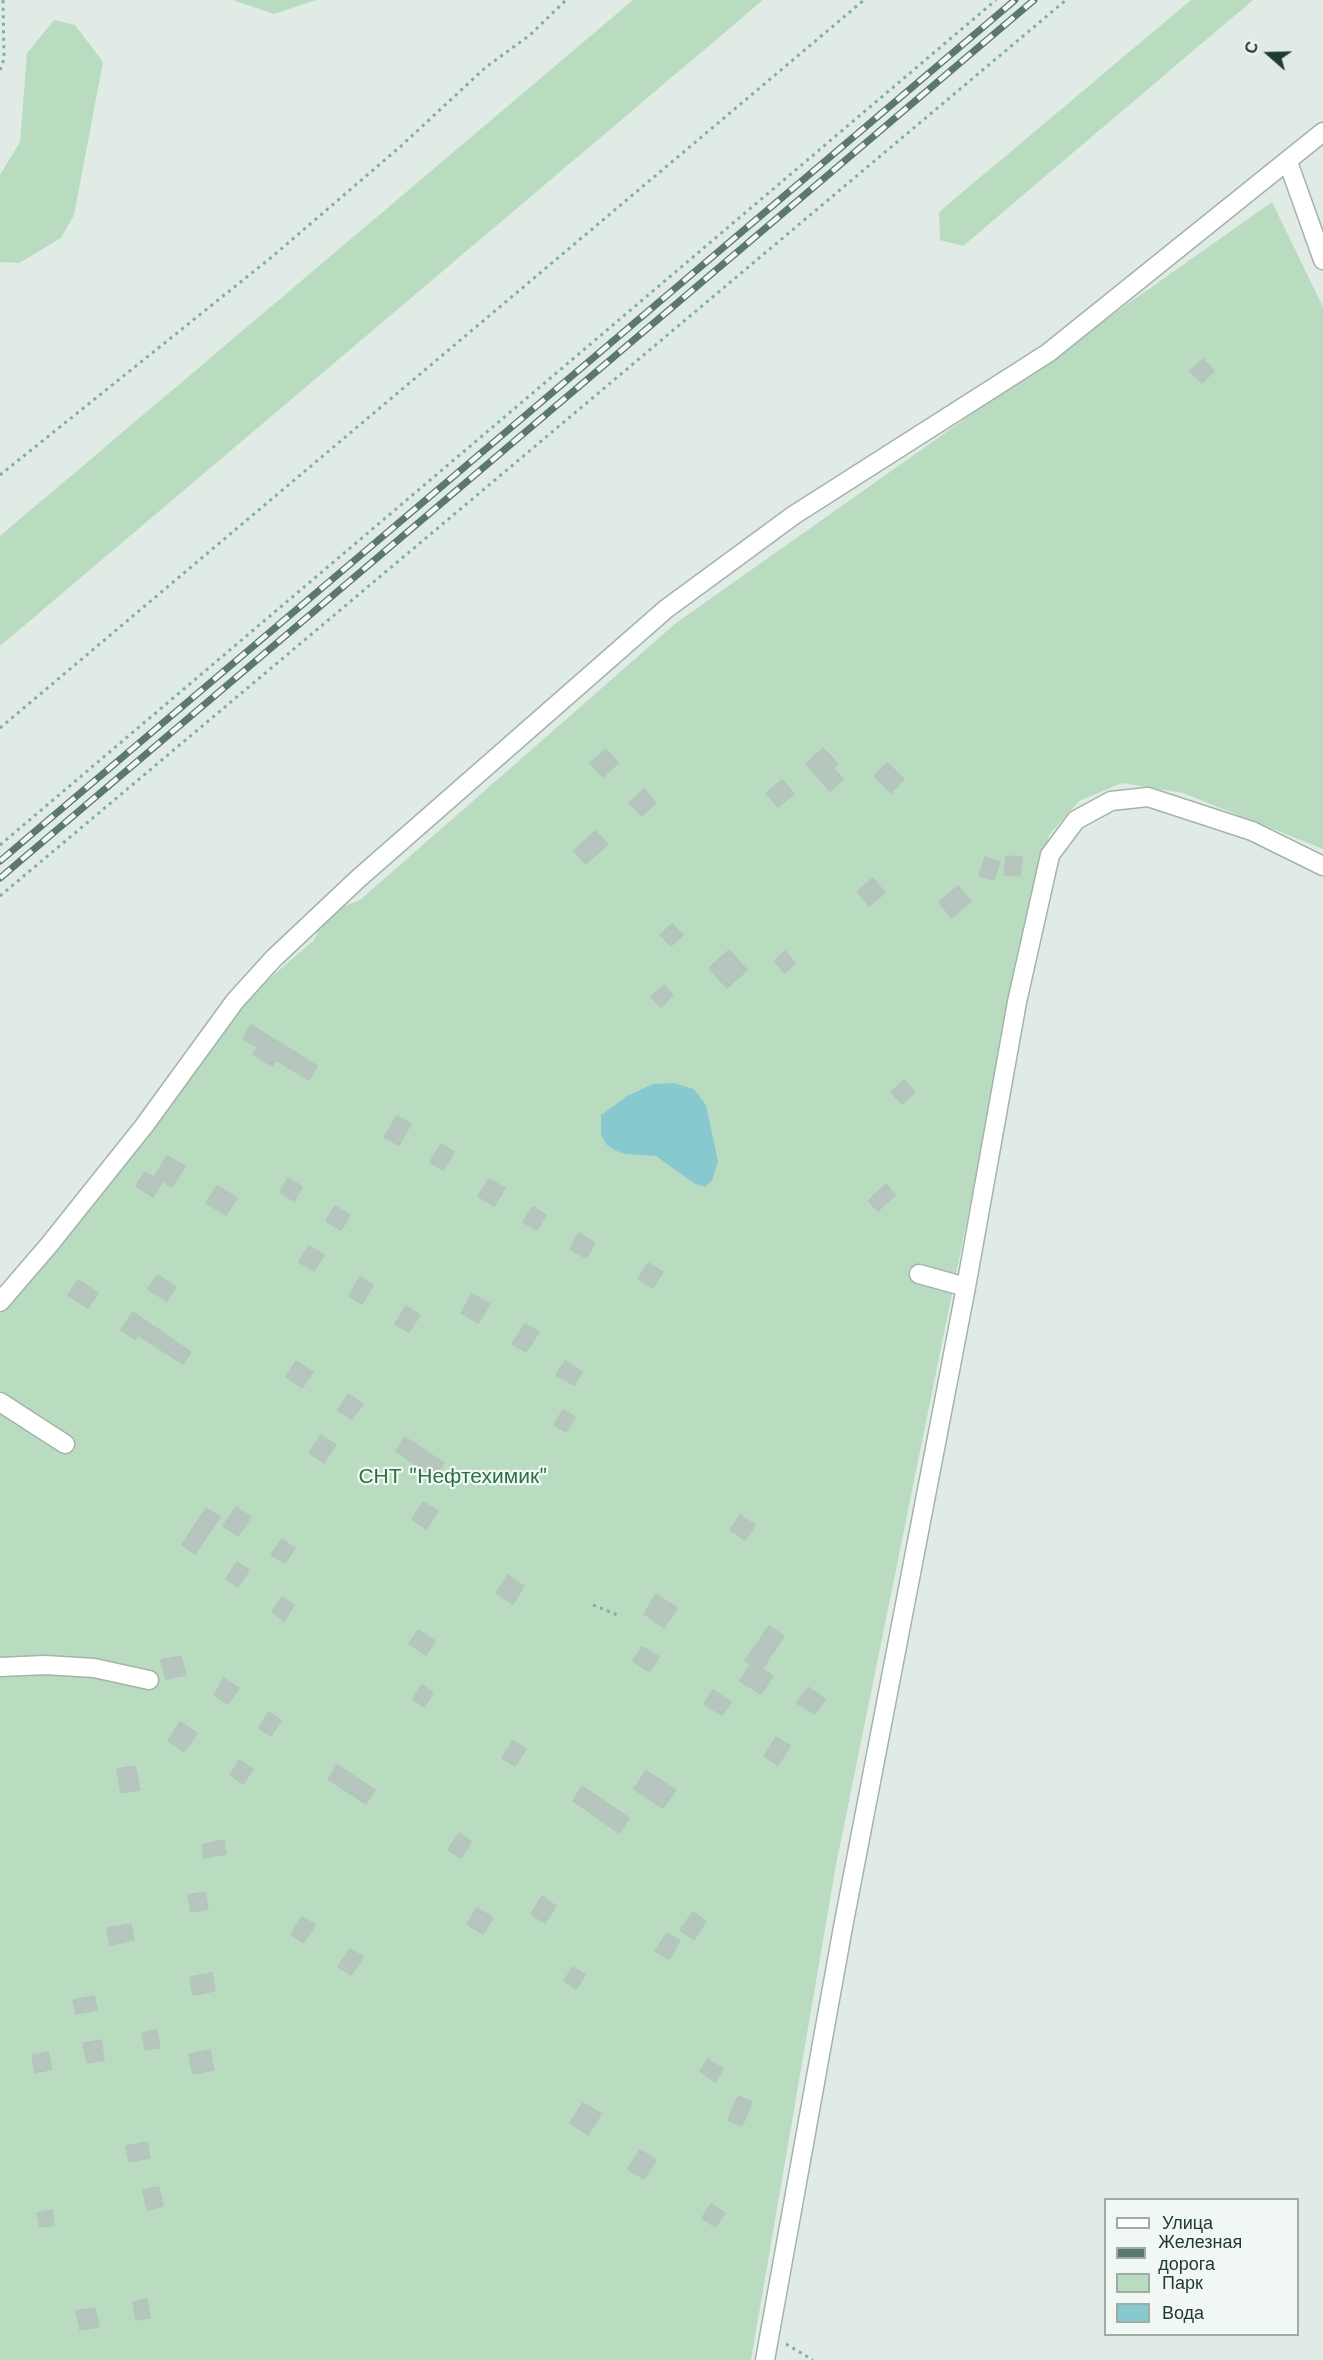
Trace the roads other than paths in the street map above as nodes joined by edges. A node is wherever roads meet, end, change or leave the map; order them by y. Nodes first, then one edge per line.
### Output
1 (1323, 132) edge
2 (1288, 162) junction
3 (1323, 260) edge
4 (1323, 866) edge
5 (919, 1274) dead end
6 (966, 1287) junction
7 (0, 1302) edge
8 (0, 1402) edge
9 (65, 1444) dead end
10 (0, 1668) edge
11 (149, 1680) dead end
12 (765, 2360) edge

1 - 2 street
2 - 3 street
2 - 7 street
4 - 6 street
5 - 6 street
6 - 12 street
8 - 9 street
10 - 11 street

